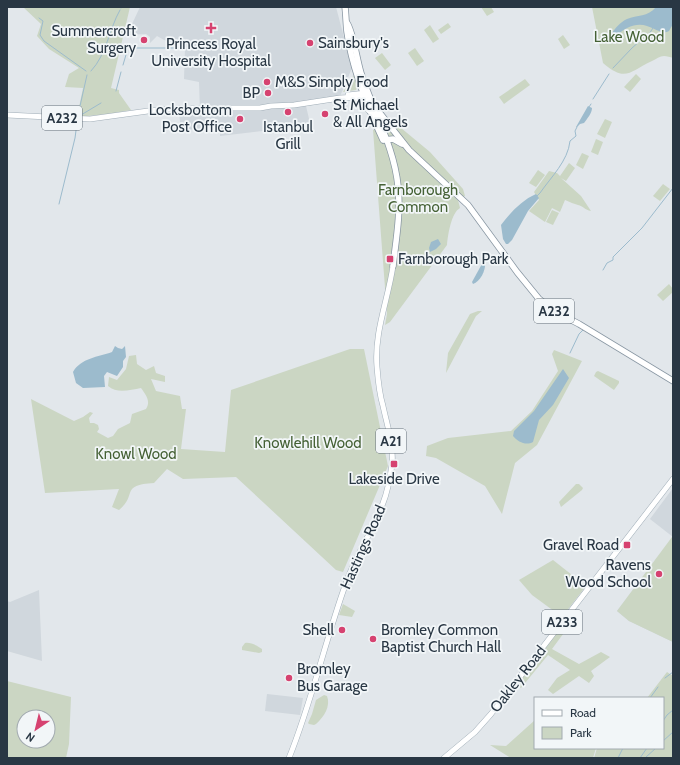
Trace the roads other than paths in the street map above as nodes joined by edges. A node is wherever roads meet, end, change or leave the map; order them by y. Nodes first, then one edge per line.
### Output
1 (344, 7) edge
2 (347, 23) junction
3 (360, 86) junction
4 (365, 94) junction
5 (352, 96) junction
6 (372, 102) joint
7 (7, 115) edge
8 (377, 115) junction
9 (395, 133) junction
10 (384, 139) junction
11 (394, 139) junction
12 (400, 142) junction
13 (390, 148) junction
14 (409, 150) junction
15 (395, 168) junction
16 (393, 266) joint
17 (673, 381) edge
18 (673, 479) edge
19 (288, 758) edge
20 (444, 758) edge

1 - 2 highway, A21
2 - 3 highway, A21
2 - 4 highway, A21
3 - 4 highway, A21
3 - 5 main road
4 - 5 main road, A232
4 - 6 highway, A21
4 - 8 highway, A21
5 - 7 main road, A232
5 - 8 main road, A232
6 - 8 highway, A232
8 - 9 highway, A232
8 - 10 highway, A21
9 - 11 highway
9 - 14 highway, A232
10 - 11 highway
10 - 13 highway, A21
10 - 15 highway, A21
11 - 12 highway, A232
12 - 13 highway
12 - 14 highway, A232
13 - 15 highway, A21
14 - 17 highway, A232
15 - 16 highway, A21
16 - 19 main road, Hastings Road / A21
18 - 20 main road, Oakley Road / A233

